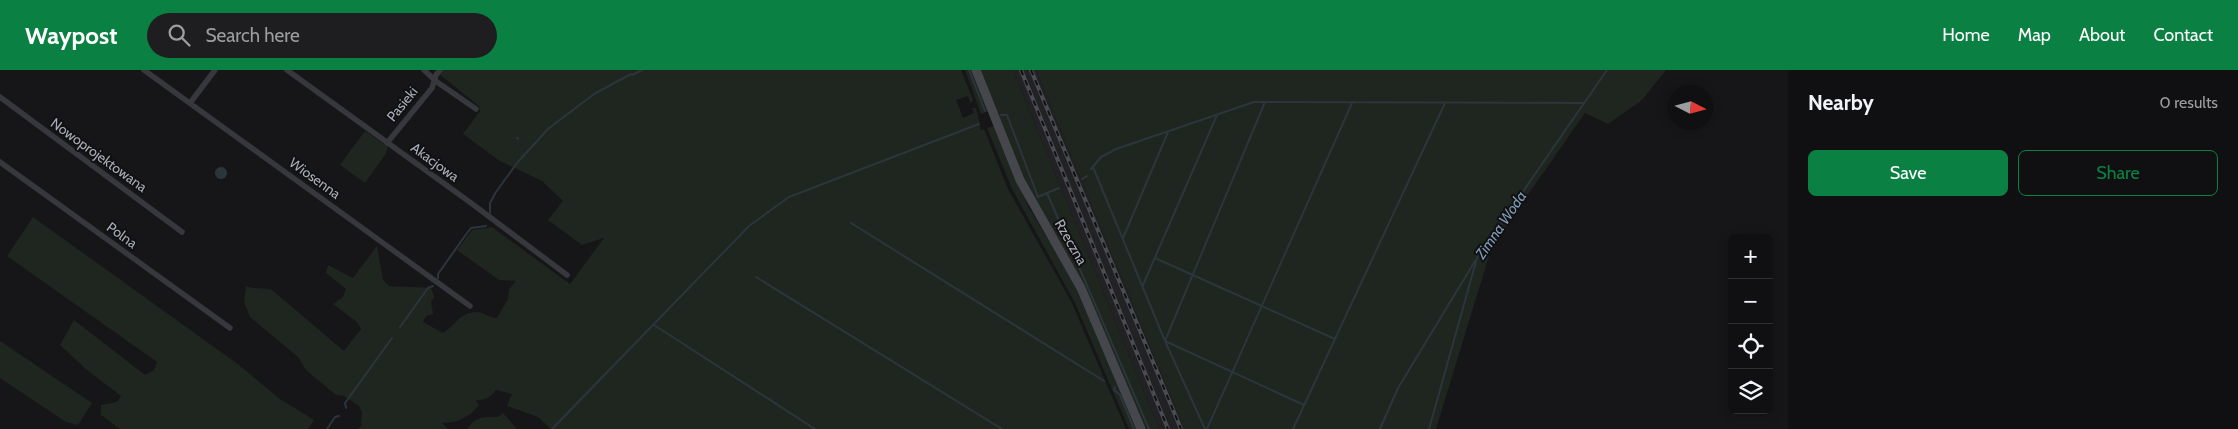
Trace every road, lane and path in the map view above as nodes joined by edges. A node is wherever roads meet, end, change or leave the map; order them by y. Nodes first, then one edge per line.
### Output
1 (144, 70) edge
2 (215, 70) edge
3 (287, 70) edge
4 (424, 70) edge
5 (440, 70) edge
6 (976, 70) edge
7 (434, 80) junction
8 (0, 97) edge
9 (190, 103) junction
10 (476, 108) dead end
11 (387, 143) junction
12 (0, 162) edge
13 (182, 232) dead end
14 (568, 275) dead end
15 (470, 306) dead end
16 (230, 328) dead end
17 (1141, 429) edge

1 - 9 street, Wiosenna
2 - 9 street
3 - 11 street, Akacjowa
4 - 7 street
5 - 7 street, Pasieki
6 - 17 street, Rzeczna
7 - 10 street
7 - 11 street, Pasieki
8 - 13 street, Nowoprojektowana
9 - 15 street, Wiosenna
11 - 14 street, Akacjowa
12 - 16 street, Polna

